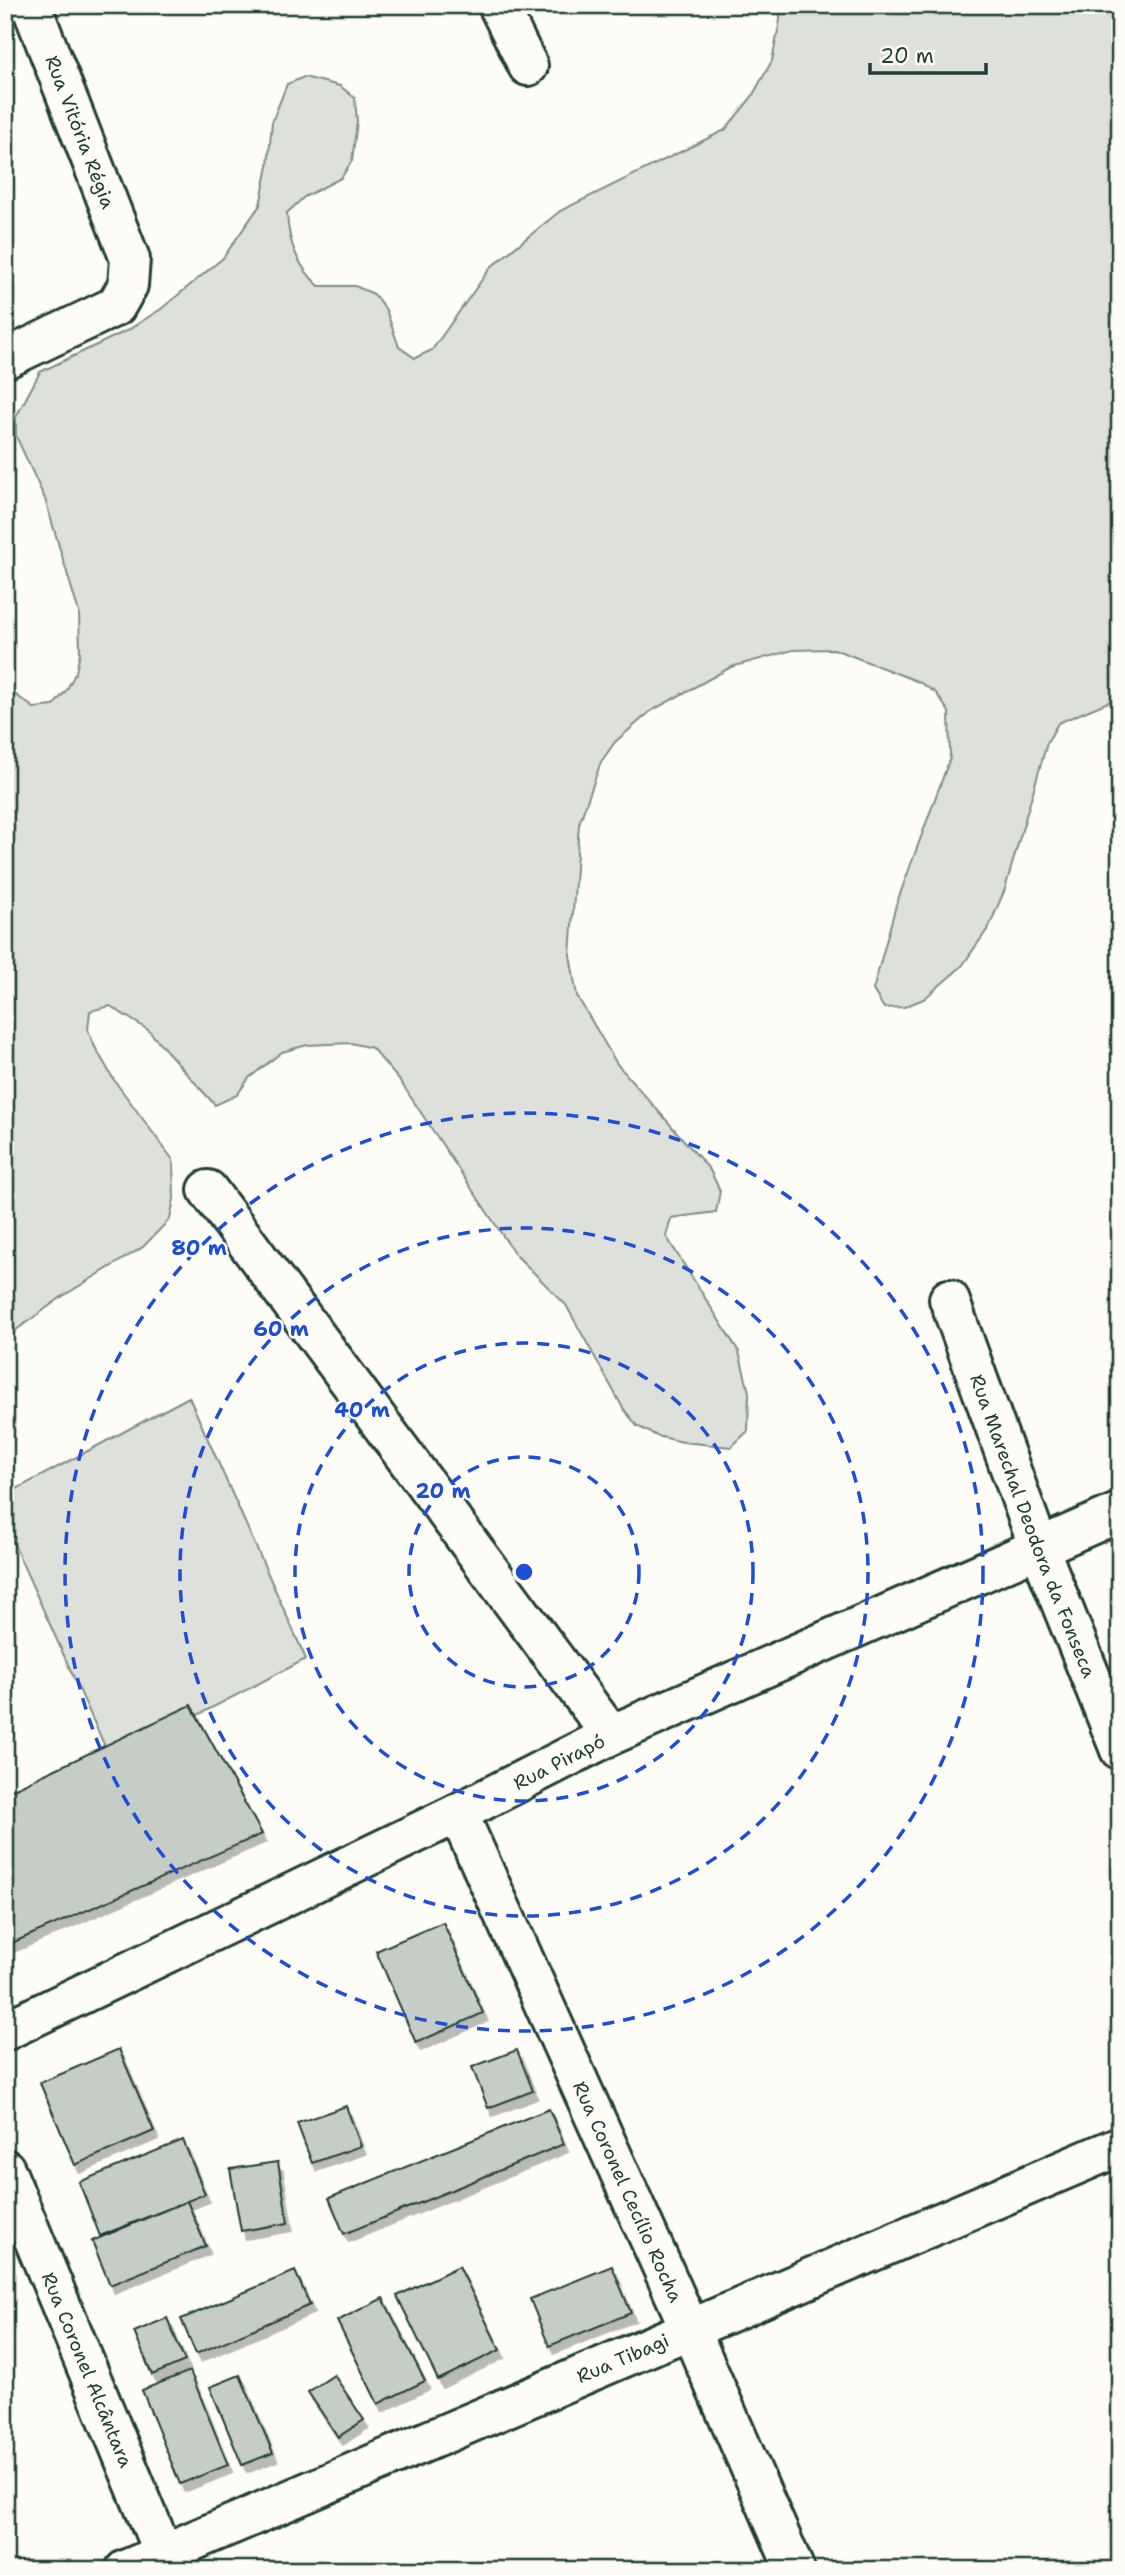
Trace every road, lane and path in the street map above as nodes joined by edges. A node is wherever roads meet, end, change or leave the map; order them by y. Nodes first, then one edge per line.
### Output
1 (23, 5) edge
2 (31, 5) edge
3 (498, 5) edge
4 (5, 13) edge
5 (528, 66) dead end
6 (5, 359) edge
7 (208, 1190) dead end
8 (949, 1299) dead end
9 (1120, 1512) edge
10 (1039, 1548) junction
11 (611, 1735) junction
12 (1120, 1750) edge
13 (458, 1813) junction
14 (5, 2031) edge
15 (1120, 2146) edge
16 (5, 2169) edge
17 (690, 2329) junction
18 (167, 2562) edge
19 (125, 2570) edge
20 (795, 2570) edge

1 - 4 street
2 - 6 street, Rua Vitória Régia
3 - 5 street
7 - 11 street
8 - 10 street, Rua Marechal Deodora da Fonseca
9 - 10 street, Rua Pirapó
10 - 11 street, Rua Pirapó
10 - 12 street, Rua Marechal Deodora da Fonseca
11 - 13 street, Rua Pirapó
13 - 14 street, Rua Pirapó
13 - 17 street, Rua Coronel Cecílio Rocha
15 - 17 street, Rua Tibagi
16 - 18 street, Rua Coronel Alcântara
17 - 18 street, Rua Tibagi
17 - 20 street, Rua Coronel Cecílio Rocha
18 - 19 street, Rua Tibagi

